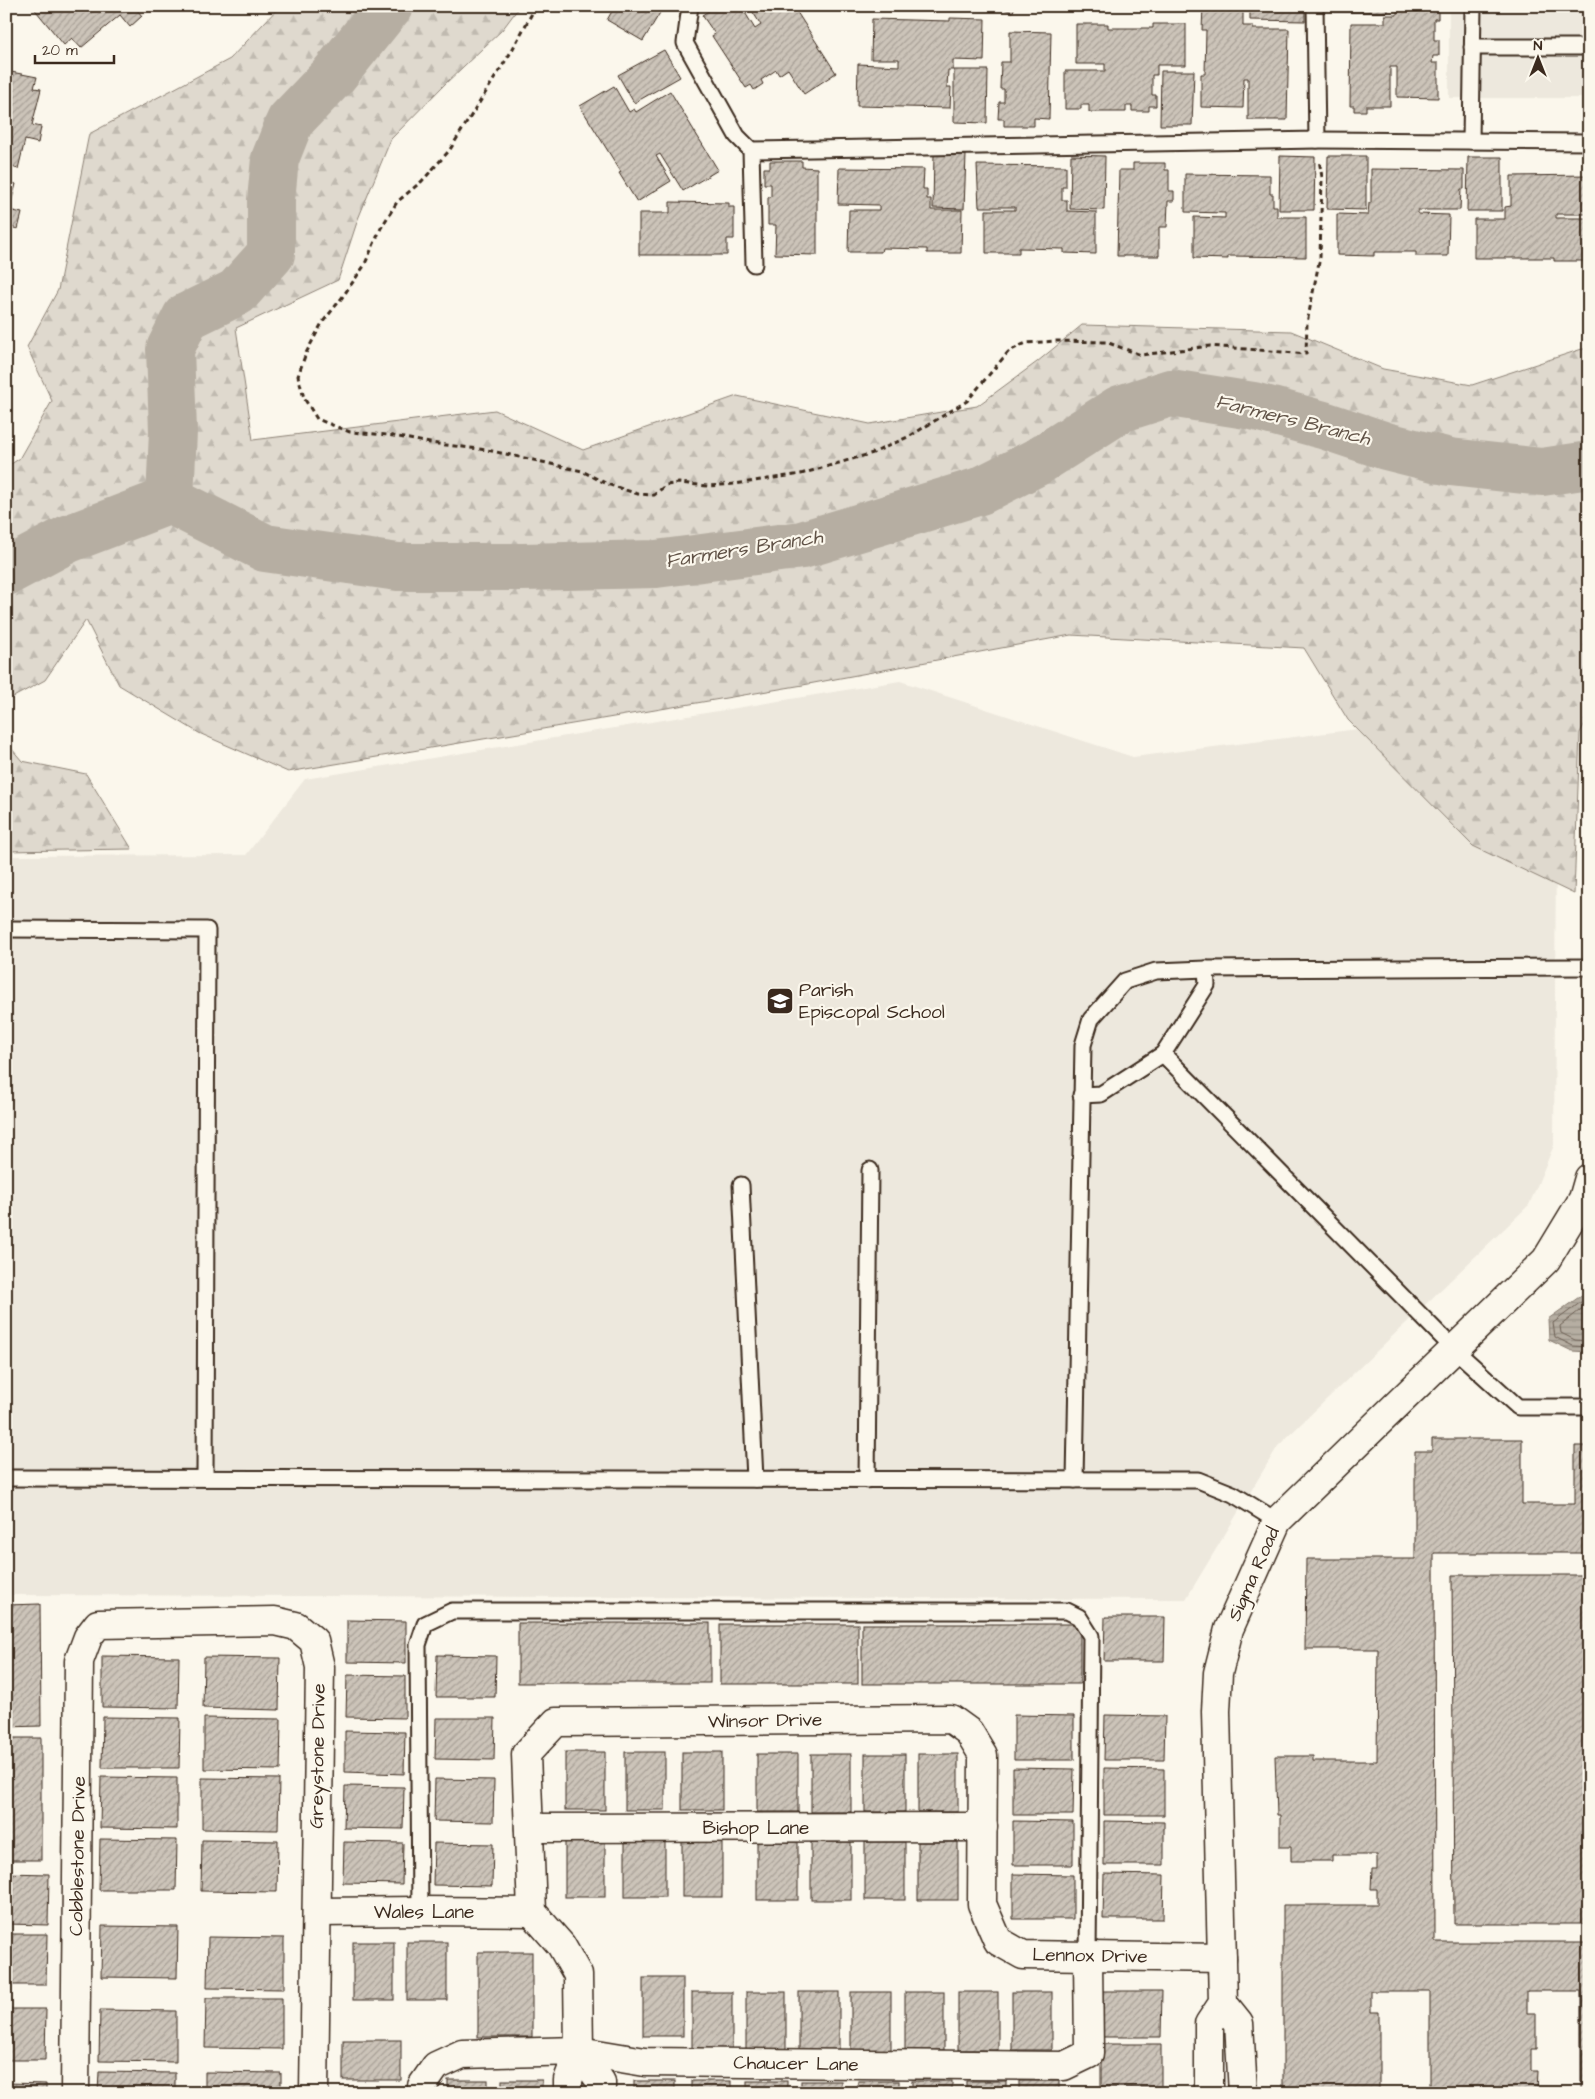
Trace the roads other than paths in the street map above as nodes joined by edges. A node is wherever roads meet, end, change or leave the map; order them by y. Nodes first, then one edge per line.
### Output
1 (690, 6) edge
2 (1315, 6) edge
3 (1473, 6) edge
4 (1472, 47) junction
5 (1589, 47) edge
6 (1317, 140) junction
7 (1471, 141) junction
8 (1589, 142) edge
9 (751, 150) junction
10 (754, 264) dead end
11 (6, 929) edge
12 (1589, 966) edge
13 (1206, 969) junction
14 (1163, 1054) junction
15 (1081, 1094) junction
16 (870, 1170) dead end
17 (1589, 1178) edge
18 (741, 1185) dead end
19 (1454, 1350) junction
20 (1589, 1407) edge
21 (6, 1478) edge
22 (205, 1478) junction
23 (755, 1479) junction
24 (867, 1480) junction
25 (1076, 1480) junction
26 (1278, 1521) junction
27 (98, 1624) joint
28 (969, 1732) joint
29 (983, 1827) junction
30 (529, 1828) junction
31 (420, 1911) junction
32 (317, 1912) junction
33 (532, 1912) junction
34 (1088, 1956) junction
35 (1222, 1958) junction
36 (1224, 2003) junction
37 (579, 2051) junction
38 (75, 2093) edge
39 (314, 2093) edge
40 (422, 2093) edge
41 (568, 2093) edge
42 (601, 2093) edge
43 (1209, 2093) edge
44 (1243, 2093) edge

1 - 9 lane
2 - 6 lane
3 - 4 lane
4 - 5 lane
4 - 7 lane
6 - 7 lane
6 - 9 lane
7 - 8 lane
9 - 10 lane
11 - 22 lane
12 - 13 lane
13 - 14 lane
13 - 15 lane
14 - 15 lane
14 - 19 lane
15 - 25 lane
16 - 24 lane
17 - 19 street, Sigma Road
18 - 23 lane
19 - 20 lane
19 - 26 street, Sigma Road
21 - 22 lane
22 - 23 lane
23 - 24 lane
24 - 25 lane
25 - 26 lane
26 - 35 street, Sigma Road
27 - 32 street, Greystone Drive
27 - 38 street, Cobblestone Drive
28 - 29 street, Lennox Drive
28 - 30 street, Winsor Drive
29 - 30 street, Bishop Lane
29 - 34 street, Lennox Drive
30 - 33 street
31 - 32 street, Wales Lane
31 - 33 street, Wales Lane
31 - 34 lane
32 - 39 street, Greystone Drive
33 - 37 street
34 - 35 street, Lennox Drive
34 - 37 street, Chaucer Lane
35 - 36 street, Sigma Road
36 - 43 street
36 - 44 street
37 - 40 street, Chaucer Lane
37 - 41 street
37 - 42 street

